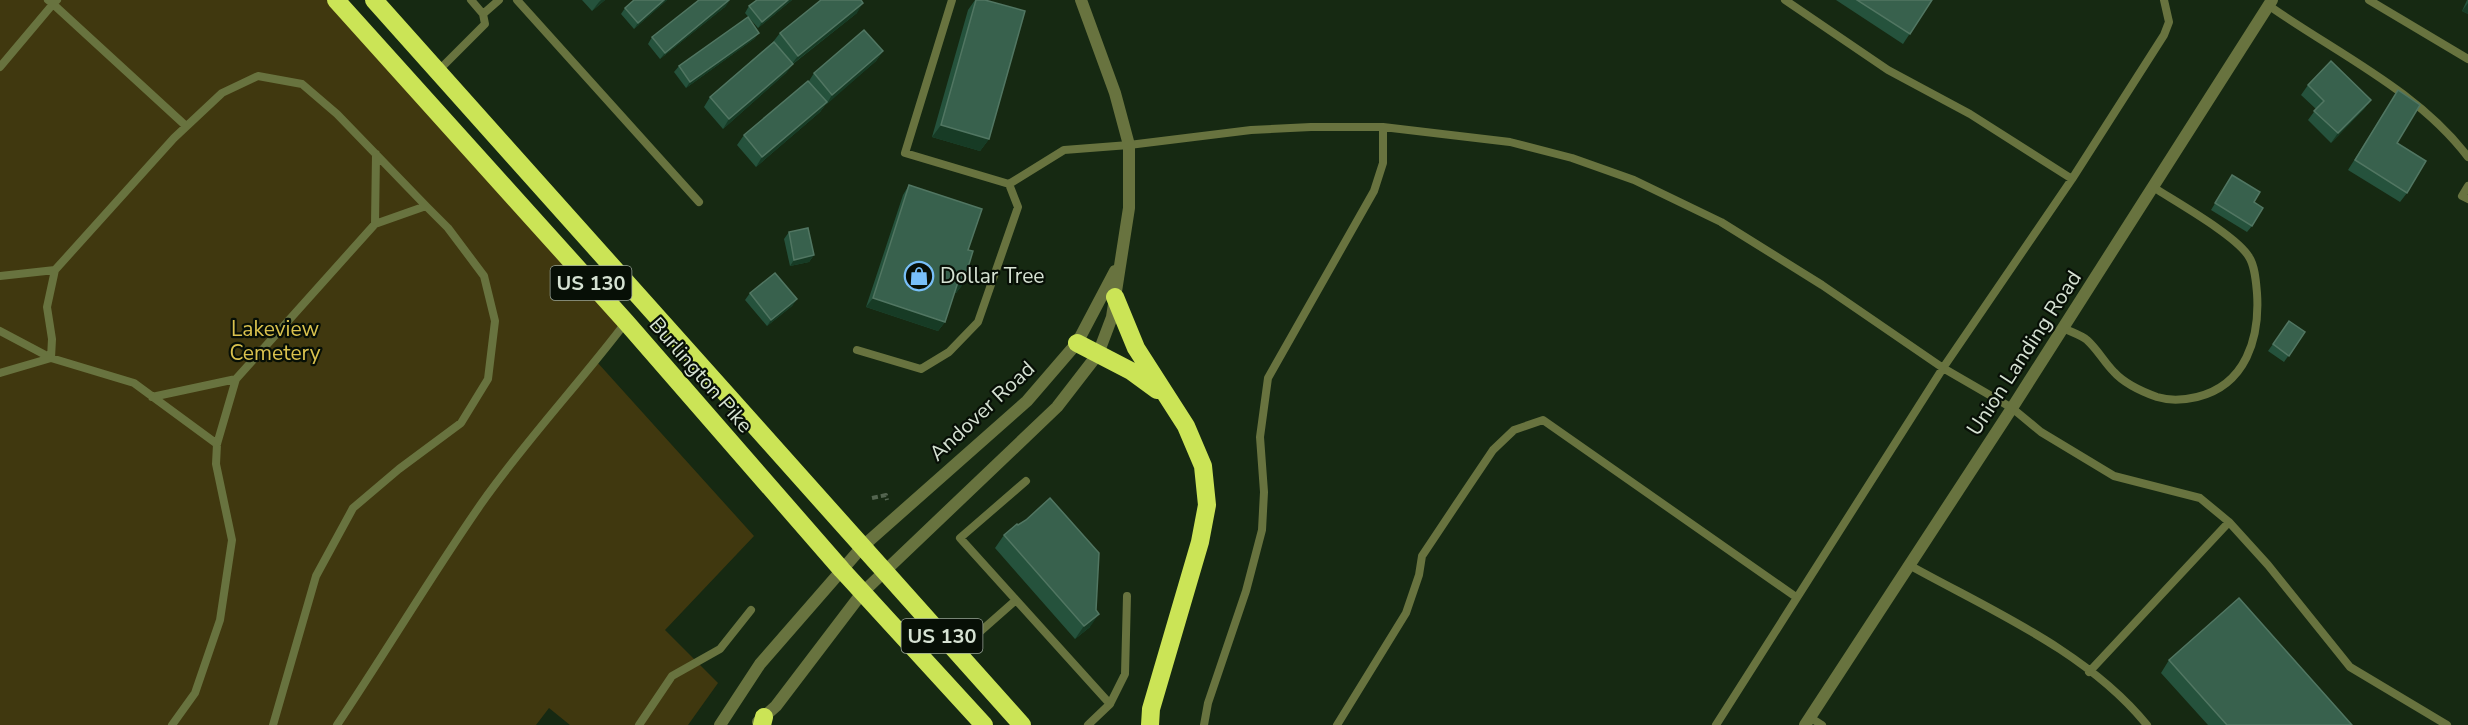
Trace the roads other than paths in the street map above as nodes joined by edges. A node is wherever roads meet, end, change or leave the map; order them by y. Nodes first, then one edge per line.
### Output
1 (336, 0) edge
2 (374, 0) edge
3 (471, 0) edge
4 (499, 0) edge
5 (517, 0) edge
6 (952, 0) edge
7 (1081, 0) edge
8 (1785, 0) edge
9 (2164, 0) edge
10 (2369, 0) edge
11 (52, 2) edge
12 (2270, 3) edge
13 (483, 14) junction
14 (2468, 58) edge
15 (0, 67) edge
16 (438, 71) junction
17 (186, 126) junction
18 (1383, 127) junction
19 (1129, 145) junction
20 (376, 154) junction
21 (2468, 157) edge
22 (2072, 179) junction
23 (1009, 184) junction
24 (2468, 186) edge
25 (2153, 187) junction
26 (2468, 199) edge
27 (699, 201) dead end
28 (426, 206) junction
29 (375, 225) junction
30 (1119, 264) junction
31 (55, 270) junction
32 (0, 276) edge
33 (1115, 297) junction
34 (626, 322) junction
35 (2063, 328) junction
36 (0, 331) edge
37 (1077, 343) junction
38 (857, 350) dead end
39 (1098, 354) junction
40 (51, 358) junction
41 (1943, 368) junction
42 (0, 373) edge
43 (236, 379) junction
44 (152, 397) junction
45 (1168, 398) junction
46 (2012, 408) junction
47 (217, 444) junction
48 (1026, 481) dead end
49 (2229, 522) junction
50 (862, 547) junction
51 (1909, 565) junction
52 (842, 570) junction
53 (885, 572) junction
54 (862, 593) junction
55 (1128, 597) dead end
56 (1797, 597) junction
57 (1016, 600) junction
58 (751, 610) dead end
59 (957, 652) junction
60 (2090, 672) junction
61 (1110, 704) junction
62 (1808, 721) edge
63 (761, 722) edge
64 (172, 725) edge
65 (273, 725) edge
66 (336, 725) edge
67 (639, 725) edge
68 (720, 725) edge
69 (984, 725) edge
70 (1022, 725) edge
71 (1088, 725) edge
72 (1150, 725) edge
73 (1204, 725) edge
74 (1337, 725) edge
75 (1716, 725) edge
76 (1821, 725) edge
77 (2147, 725) edge
78 (2446, 725) edge

1 - 34 highway, Burlington Pike / US 130
2 - 16 highway, Burlington Pike / US 130
3 - 13 lane
4 - 13 lane
5 - 27 lane
6 - 23 lane
7 - 19 street
8 - 22 lane
9 - 22 lane
10 - 14 lane
11 - 15 lane
11 - 17 lane
12 - 21 lane
12 - 25 street, Union Landing Road
13 - 16 lane
16 - 50 highway, Burlington Pike / US 130
17 - 20 lane
17 - 31 lane
18 - 19 lane
18 - 41 lane
18 - 73 lane
19 - 23 lane
19 - 30 street
20 - 28 lane
20 - 29 lane
22 - 41 lane
23 - 38 lane
24 - 26 lane
25 - 35 street, Union Landing Road
25 - 35 lane
28 - 29 lane
28 - 65 lane
29 - 43 lane
30 - 33 street
30 - 37 street, Andover Road
31 - 32 lane
31 - 40 lane
33 - 39 street
33 - 45 highway
34 - 52 highway, Burlington Pike / US 130
34 - 66 lane
35 - 46 street, Union Landing Road
36 - 40 lane
37 - 39 highway
37 - 50 street, Andover Road
39 - 45 highway
39 - 53 street
40 - 42 lane
40 - 44 lane
41 - 46 lane
41 - 56 lane
43 - 44 lane
43 - 47 lane
44 - 47 lane
45 - 72 highway
46 - 49 lane
46 - 51 street, Union Landing Road
47 - 64 lane
48 - 57 lane
49 - 60 lane
49 - 78 lane
50 - 52 street, Andover Road
50 - 53 highway, Burlington Pike / US 130
51 - 60 lane
51 - 62 street, Union Landing Road
52 - 54 highway, Burlington Pike / US 130
52 - 68 street, Andover Road
53 - 54 street
53 - 59 highway, Burlington Pike / US 130
54 - 63 street
54 - 69 highway, Burlington Pike / US 130
55 - 61 lane
56 - 74 lane
56 - 75 lane
57 - 59 lane
57 - 61 lane
58 - 67 lane
59 - 70 highway, Burlington Pike / US 130
60 - 77 lane
61 - 71 lane
62 - 76 lane

